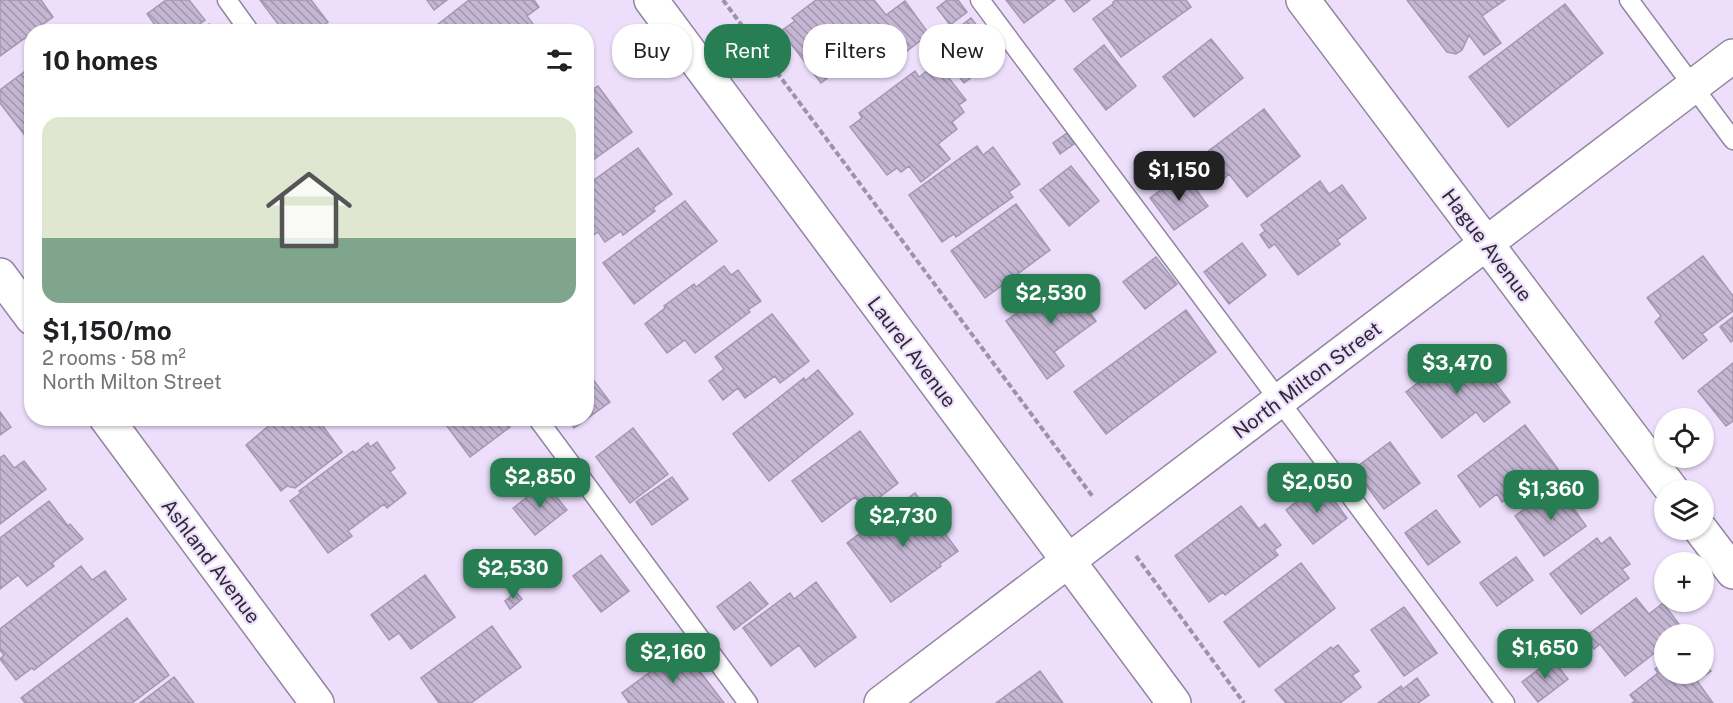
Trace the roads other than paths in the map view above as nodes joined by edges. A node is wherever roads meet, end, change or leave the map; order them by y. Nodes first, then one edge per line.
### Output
1 (226, 0) edge
2 (651, 0) edge
3 (980, 0) edge
4 (1303, 0) edge
5 (1629, 0) edge
6 (244, 24) edge
7 (1733, 56) edge
8 (1693, 87) junction
9 (1733, 140) edge
10 (1486, 244) junction
11 (0, 275) edge
12 (24, 307) edge
13 (1280, 399) junction
14 (112, 426) edge
15 (543, 426) edge
16 (1664, 480) edge
17 (1709, 540) edge
18 (1069, 561) junction
19 (1733, 572) edge
20 (317, 703) edge
21 (748, 703) edge
22 (881, 703) edge
23 (1174, 703) edge
24 (1505, 703) edge

1 - 6 lane
2 - 18 street, Laurel Avenue
3 - 13 lane
4 - 10 street, Hague Avenue
5 - 8 lane
7 - 8 street, North Milton Street
8 - 9 lane
8 - 10 street, North Milton Street
10 - 13 street, North Milton Street
10 - 16 street, Hague Avenue
11 - 12 street
13 - 18 street, North Milton Street
13 - 24 lane
14 - 20 street, Ashland Avenue
15 - 21 lane
17 - 19 street
18 - 22 street, North Milton Street
18 - 23 street, Laurel Avenue

